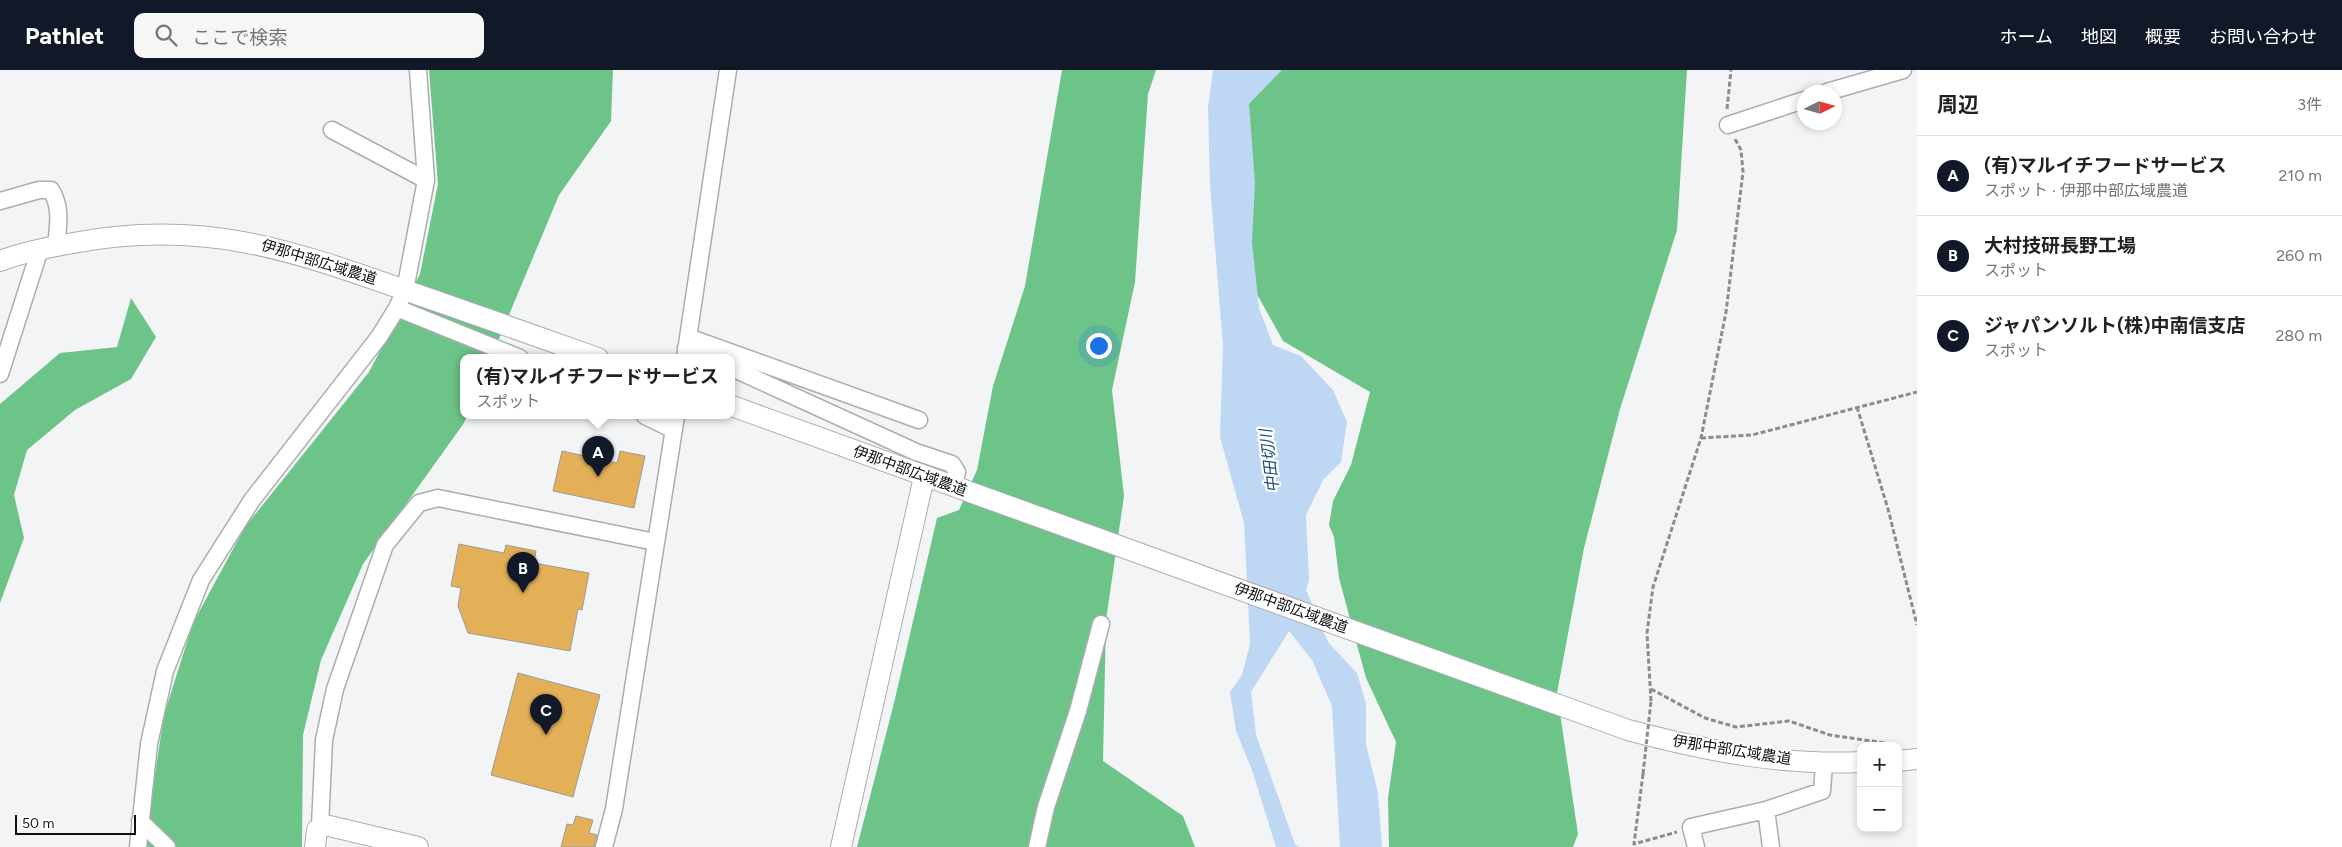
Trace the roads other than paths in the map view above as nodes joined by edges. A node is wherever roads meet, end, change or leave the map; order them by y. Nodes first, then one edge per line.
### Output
1 (418, 70) edge
2 (728, 70) edge
3 (1903, 70) edge
4 (1842, 88) edge
5 (1797, 102) edge
6 (1728, 125) road end
7 (332, 130) dead end
8 (426, 180) junction
9 (0, 201) edge
10 (48, 248) junction
11 (0, 261) edge
12 (405, 290) junction
13 (397, 308) junction
14 (686, 348) edge
15 (510, 354) edge
16 (587, 354) edge
17 (700, 354) edge
18 (705, 354) edge
19 (735, 363) edge
20 (735, 369) edge
21 (0, 374) edge
22 (735, 407) edge
23 (660, 419) edge
24 (919, 420) dead end
25 (675, 422) edge
26 (924, 477) junction
27 (953, 487) junction
28 (655, 542) junction
29 (1101, 624) dead end
30 (1917, 759) edge
31 (1902, 761) edge
32 (1857, 762) edge
33 (1824, 764) junction
34 (1766, 810) junction
35 (140, 821) junction
36 (320, 826) junction
37 (138, 847) edge
38 (167, 847) edge
39 (315, 847) edge
40 (418, 847) edge
41 (604, 847) edge
42 (841, 847) edge
43 (1037, 847) edge
44 (1696, 847) edge
45 (1771, 847) edge

1 - 8 street
2 - 14 street
3 - 4 street
5 - 6 street
7 - 8 street
8 - 12 street
9 - 10 street
10 - 11 street, 伊那中部広域農道
10 - 12 street, 伊那中部広域農道
10 - 21 street
12 - 13 street
12 - 16 street, 伊那中部広域農道
13 - 15 street
13 - 35 street
14 - 17 street
14 - 18 street
19 - 24 street
20 - 27 street
22 - 26 street, 伊那中部広域農道
23 - 25 street
25 - 28 street
26 - 27 street, 伊那中部広域農道
26 - 42 street
27 - 33 street, 伊那中部広域農道
28 - 36 street
28 - 41 street
29 - 43 street
30 - 31 street
32 - 33 street, 伊那中部広域農道
33 - 34 street
34 - 44 street
34 - 45 street
35 - 37 street
35 - 38 street
36 - 39 street
36 - 40 street

